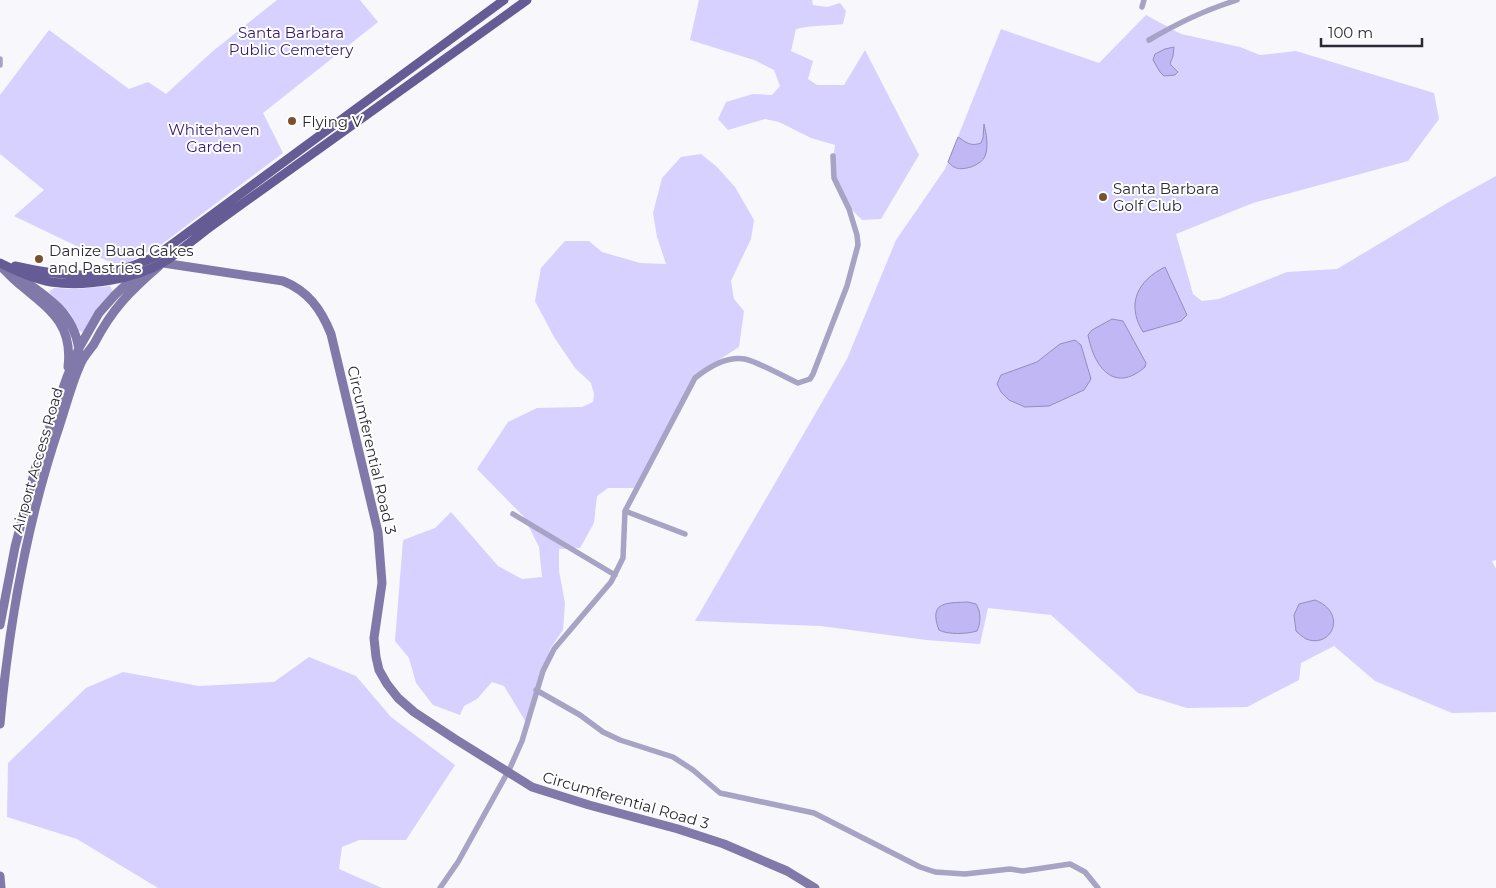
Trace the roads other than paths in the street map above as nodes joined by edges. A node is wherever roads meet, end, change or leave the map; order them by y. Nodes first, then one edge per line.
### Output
1 (504, 0) edge
2 (527, 0) edge
3 (1144, 0) edge
4 (1237, 0) edge
5 (1142, 7) dead end
6 (1149, 40) dead end
7 (0, 58) edge
8 (0, 65) edge
9 (833, 156) dead end
10 (160, 259) junction
11 (0, 264) edge
12 (141, 272) junction
13 (79, 348) junction
14 (82, 361) junction
15 (67, 377) junction
16 (625, 511) junction
17 (512, 514) dead end
18 (685, 534) dead end
19 (615, 575) junction
20 (0, 625) edge
21 (536, 690) junction
22 (0, 724) edge
23 (508, 772) junction
24 (0, 877) edge
25 (1, 888) edge
26 (440, 888) edge
27 (815, 888) edge
28 (1098, 888) edge

1 - 10 main road
2 - 10 main road
3 - 5 street
4 - 6 street
7 - 8 street
9 - 16 street
10 - 11 main road
10 - 12 main road, Airport Access Road
10 - 14 main road, Airport Access Road
10 - 23 main road, Circumferential Road 3
11 - 12 main road
11 - 13 main road
11 - 15 main road
12 - 13 main road, Airport Access Road
13 - 14 main road
13 - 15 main road, Airport Access Road
14 - 22 main road, Airport Access Road
15 - 20 main road, Airport Access Road
16 - 18 street
16 - 19 street
17 - 19 street
19 - 21 street
21 - 23 street
21 - 28 street
23 - 26 street
23 - 27 main road, Circumferential Road 3
24 - 25 main road

